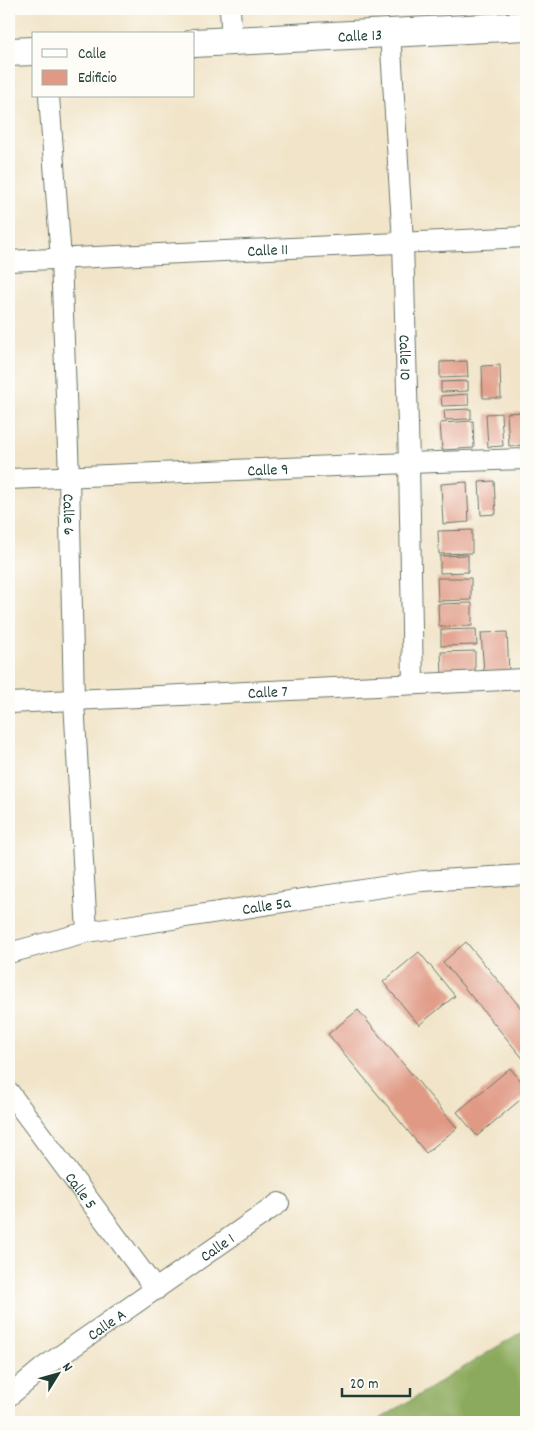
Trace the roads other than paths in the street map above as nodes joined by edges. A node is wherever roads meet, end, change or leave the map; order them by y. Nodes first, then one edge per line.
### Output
1 (230, 9) edge
2 (526, 26) edge
3 (390, 33) junction
4 (232, 41) junction
5 (195, 43) edge
6 (32, 51) edge
7 (9, 52) edge
8 (49, 98) edge
9 (526, 237) edge
10 (403, 242) junction
11 (61, 259) junction
12 (9, 261) edge
13 (526, 460) edge
14 (409, 463) junction
15 (69, 477) junction
16 (9, 479) edge
17 (526, 679) edge
18 (413, 683) junction
19 (74, 700) junction
20 (9, 703) edge
21 (526, 875) edge
22 (87, 932) junction
23 (9, 953) edge
24 (9, 1092) edge
25 (279, 1203) dead end
26 (156, 1290) junction
27 (9, 1396) edge

1 - 4 street
2 - 3 main road, Calle 13
3 - 4 main road, Calle 13
3 - 10 street, Calle 10
4 - 5 main road, Calle 13
6 - 7 main road
8 - 11 street, Calle 6
9 - 10 street, Calle 11
10 - 11 street, Calle 11
10 - 14 street, Calle 10
11 - 12 street, Calle 11
11 - 15 street, Calle 6
13 - 14 street, Calle 9
14 - 15 street, Calle 9
14 - 18 street, Calle 10
15 - 16 street, Calle 9
15 - 19 street, Calle 6
17 - 18 street, Calle 7
18 - 19 street, Calle 7
19 - 20 street, Calle 7
19 - 22 street, Calle 6
21 - 22 street, Calle 5a
22 - 23 street, Calle 5a
24 - 26 street, Calle 5
25 - 26 street, Calle 1
26 - 27 street, Calle A

